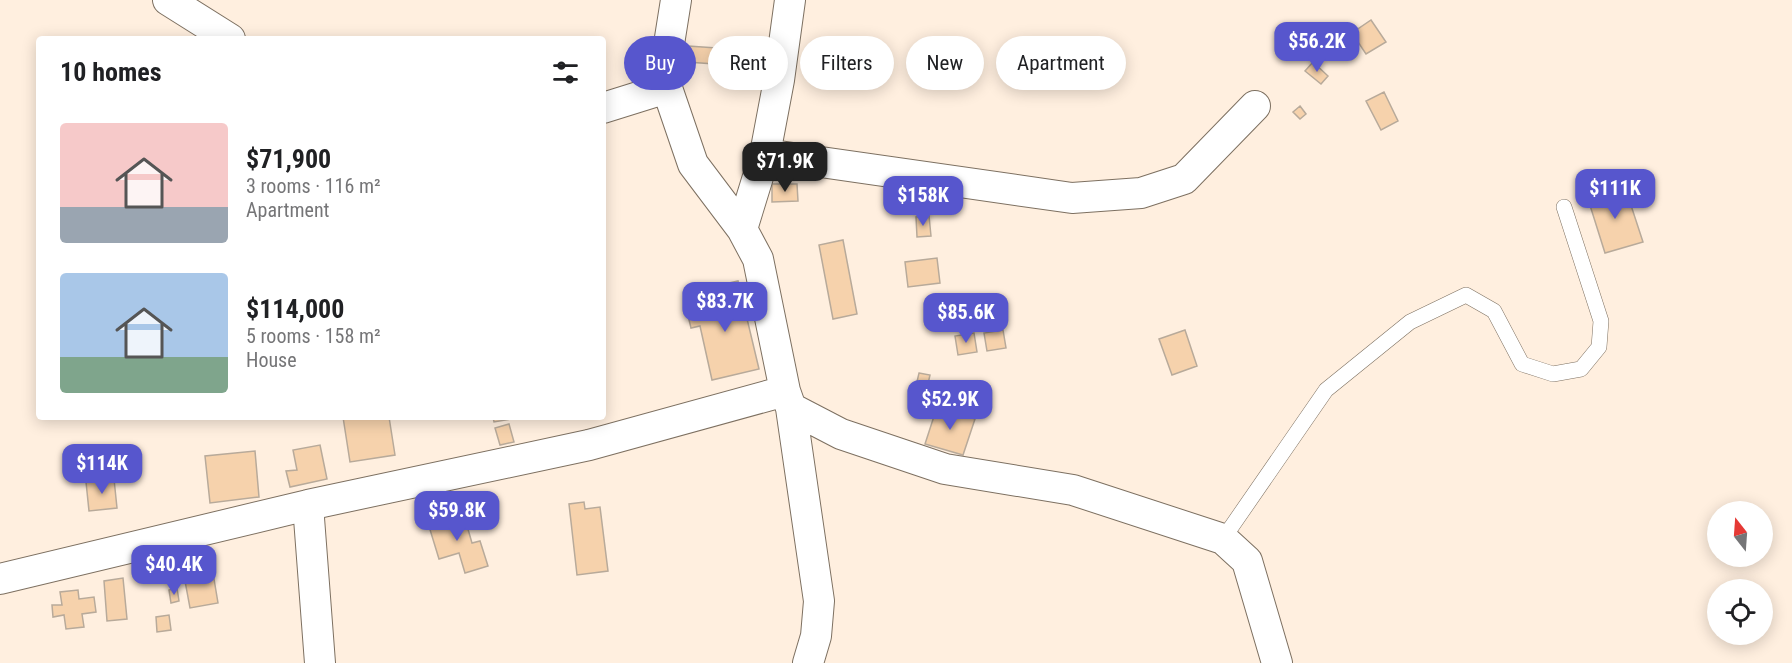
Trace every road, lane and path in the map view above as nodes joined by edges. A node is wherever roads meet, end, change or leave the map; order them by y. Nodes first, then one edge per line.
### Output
1 (168, 0) edge
2 (676, 0) edge
3 (790, 0) edge
4 (225, 36) edge
5 (670, 36) edge
6 (661, 90) edge
7 (668, 90) edge
8 (1255, 106) dead end
9 (606, 107) edge
10 (765, 154) junction
11 (1564, 207) dead end
12 (742, 229) junction
13 (788, 400) junction
14 (308, 505) junction
15 (1223, 539) junction
16 (0, 579) edge
17 (320, 663) edge
18 (808, 663) edge
19 (1277, 663) edge

1 - 4 street
2 - 5 street
3 - 10 street
6 - 9 street
7 - 12 street
8 - 10 street
10 - 12 street
11 - 15 lane
12 - 13 street
13 - 14 street
13 - 15 street
13 - 18 street
14 - 16 street
14 - 17 street
15 - 19 street

